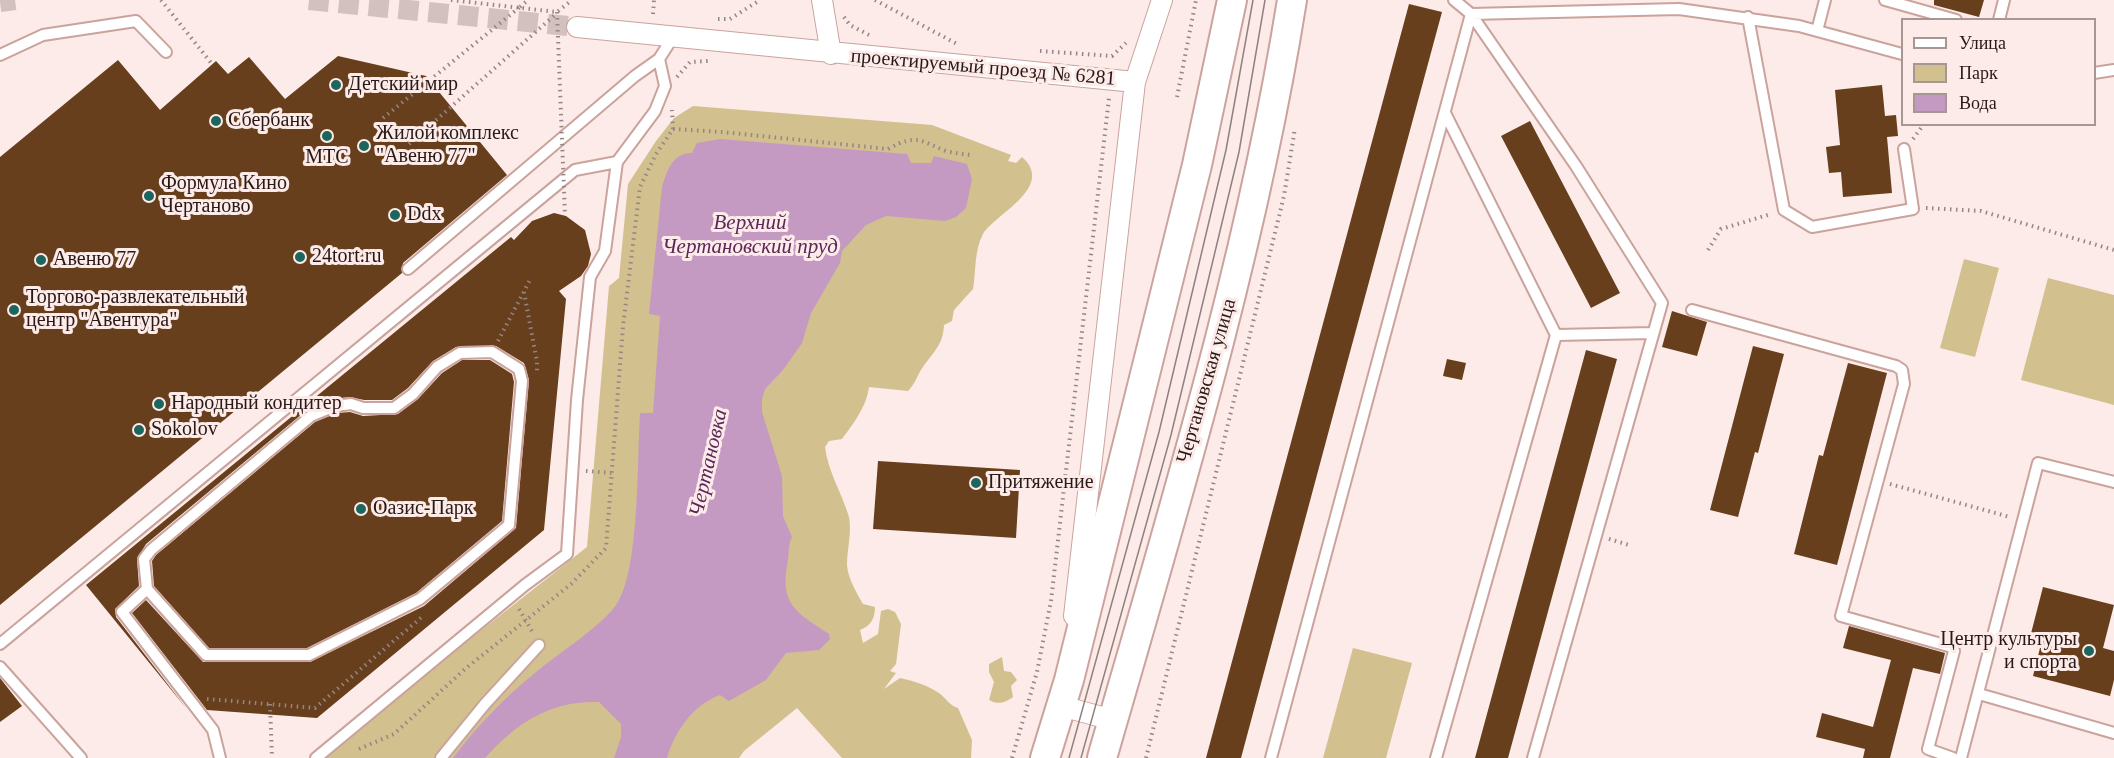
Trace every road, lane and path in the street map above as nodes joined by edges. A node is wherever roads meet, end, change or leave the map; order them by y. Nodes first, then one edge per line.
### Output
1 (161, 0) edge
2 (451, 0) edge
3 (528, 0) edge
4 (654, 0) edge
5 (760, 0) edge
6 (875, 0) edge
7 (1162, 0) edge
8 (1196, 0) edge
9 (1232, 0) edge
10 (1292, 0) edge
11 (1454, 0) edge
12 (1825, 0) edge
13 (1885, 0) edge
14 (2004, 0) edge
15 (570, 1) edge
16 (485, 2) edge
17 (830, 4) edge
18 (520, 7) junction
19 (557, 12) junction
20 (642, 14) dead end
21 (652, 14) junction
22 (1472, 14) junction
23 (664, 15) dead end
24 (1748, 17) junction
25 (1949, 18) edge
26 (2000, 18) edge
27 (709, 19) dead end
28 (577, 27) tunnel mouth
29 (1191, 27) dead end
30 (1817, 31) junction
31 (673, 37) junction
32 (1129, 37) dead end
33 (1188, 38) junction
34 (875, 39) dead end
35 (949, 45) dead end
36 (1031, 51) dead end
37 (166, 52) dead end
38 (831, 54) junction
39 (1901, 54) edge
40 (0, 55) edge
41 (1112, 56) junction
42 (659, 59) junction
43 (712, 60) dead end
44 (212, 64) dead end
45 (2114, 70) edge
46 (2096, 73) edge
47 (1110, 80) junction
48 (1135, 82) junction
49 (667, 83) junction
50 (1177, 97) dead end
51 (1445, 113) junction
52 (383, 118) dead end
53 (1296, 118) dead end
54 (673, 129) junction
55 (409, 144) dead end
56 (1904, 148) dead end
57 (970, 155) dead end
58 (617, 162) junction
59 (1913, 209) junction
60 (1784, 210) junction
61 (565, 215) dead end
62 (1708, 250) dead end
63 (2114, 250) edge
64 (408, 269) dead end
65 (531, 278) dead end
66 (524, 292) junction
67 (1692, 310) dead end
68 (1653, 333) junction
69 (1556, 334) junction
70 (492, 352) junction
71 (537, 362) dead end
72 (585, 471) dead end
73 (613, 473) junction
74 (1877, 480) junction
75 (2114, 482) edge
76 (2023, 521) junction
77 (1596, 535) junction
78 (1632, 546) dead end
79 (147, 590) junction
80 (514, 601) dead end
81 (526, 620) junction
82 (0, 644) edge
83 (539, 645) joint
84 (0, 667) edge
85 (1065, 693) junction
86 (1979, 694) junction
87 (270, 704) dead end
88 (1113, 720) junction
89 (2114, 733) edge
90 (359, 749) dead end
91 (81, 758) edge
92 (220, 758) edge
93 (272, 758) edge
94 (316, 758) edge
95 (441, 758) edge
96 (1012, 758) edge
97 (1045, 758) edge
98 (1102, 758) edge
99 (1146, 758) edge
100 (1271, 758) edge
101 (1436, 758) edge
102 (1533, 758) edge
103 (1953, 758) edge
104 (1961, 758) edge

1 - 44 path
2 - 16 path
3 - 18 path
4 - 21 path
5 - 27 path
6 - 35 path
7 - 48 street
8 - 33 path
9 - 85 main road
10 - 88 main road, Чертановская улица
11 - 22 lane
12 - 30 lane
13 - 25 lane
14 - 26 lane
15 - 19 path
16 - 18 path
17 - 34 path
17 - 38 street
18 - 19 path
18 - 52 path, bridge
19 - 55 path, bridge
19 - 61 path, bridge
20 - 21 path
21 - 23 path
22 - 24 lane
22 - 51 lane
22 - 68 lane
24 - 30 lane
24 - 60 lane
28 - 31 street, проектируемый проезд № 6281
29 - 33 path
30 - 39 lane
31 - 38 street, проектируемый проезд № 6281
31 - 42 lane
32 - 41 path
33 - 50 path
36 - 41 path
37 - 40 lane
38 - 47 street, проектируемый проезд № 6281
41 - 47 path
42 - 49 lane
42 - 64 lane
43 - 49 path
45 - 46 lane
47 - 48 street, проектируемый проезд № 6281
47 - 96 path
48 - 85 street
49 - 54 path
49 - 58 lane
51 - 69 lane
51 - 100 lane
53 - 99 path
54 - 57 path
54 - 73 path
56 - 59 lane
58 - 82 lane
58 - 94 lane
59 - 60 lane
59 - 63 path
60 - 62 path
65 - 66 path
66 - 70 path
66 - 71 path
67 - 74 lane
68 - 69 lane
68 - 77 lane
69 - 101 lane
70 - 79 lane
70 - 79 lane
72 - 73 path
73 - 81 path
74 - 76 path
74 - 103 lane
75 - 76 lane
76 - 86 lane
77 - 78 path
77 - 102 lane
79 - 92 lane
80 - 81 path
81 - 83 path
81 - 90 path
83 - 95 lane
84 - 91 lane
85 - 88 street
85 - 97 main road
86 - 89 lane
86 - 104 lane
87 - 93 path
88 - 98 main road, Чертановская улица

